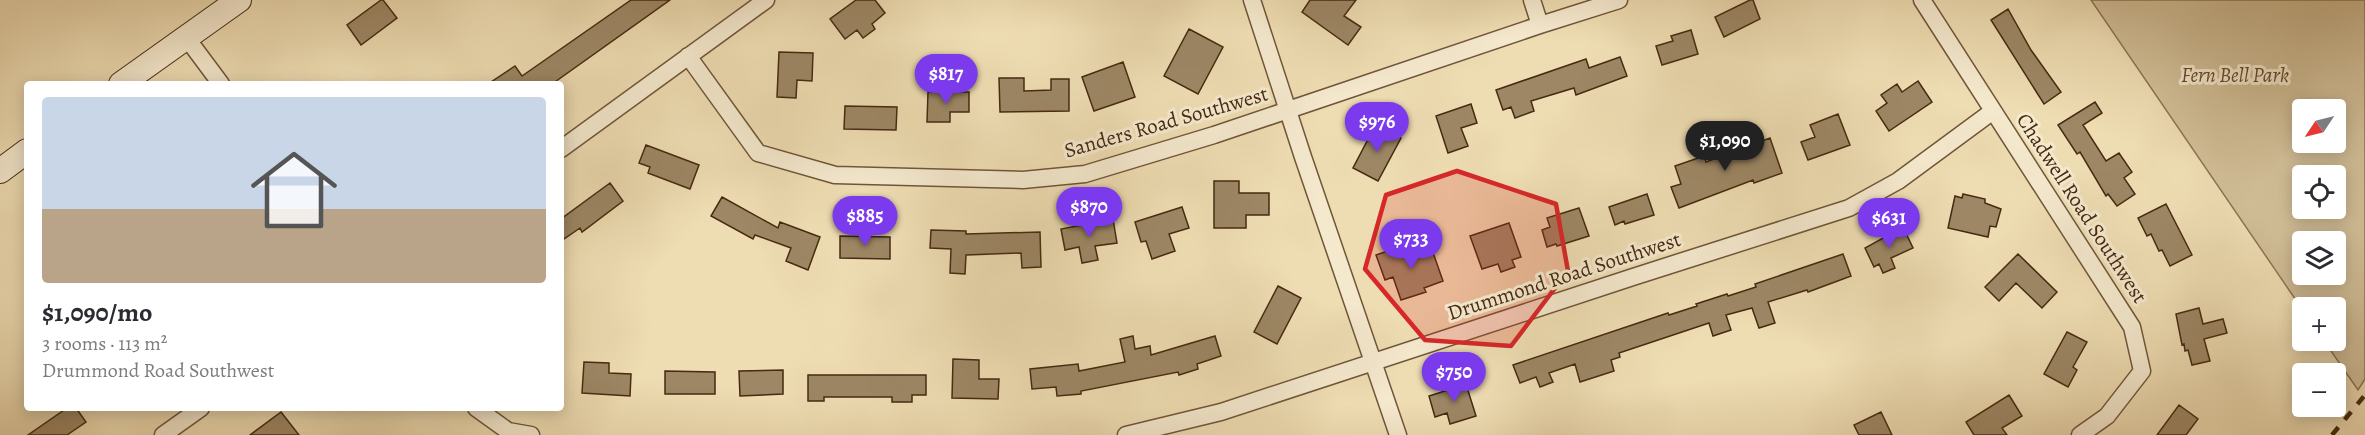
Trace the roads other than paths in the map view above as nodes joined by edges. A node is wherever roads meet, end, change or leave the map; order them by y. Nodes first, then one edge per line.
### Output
1 (238, 0) edge
2 (766, 0) edge
3 (1252, 0) edge
4 (1532, 0) edge
5 (1619, 0) edge
6 (1922, 0) edge
7 (1540, 25) junction
8 (186, 37) junction
9 (688, 56) junction
10 (125, 81) edge
11 (219, 81) edge
12 (1288, 110) junction
13 (1993, 111) junction
14 (564, 147) edge
15 (24, 153) edge
16 (0, 171) edge
17 (1374, 363) junction
18 (197, 411) edge
19 (480, 411) edge
20 (506, 433) edge
21 (162, 435) edge
22 (531, 435) edge
23 (1126, 435) edge
24 (1398, 435) edge
25 (2080, 435) edge

1 - 8 main road
2 - 9 street
3 - 12 street
4 - 7 street
5 - 7 street, Sanders Road Southwest
6 - 13 street, Chadwell Road Southwest
7 - 12 street, Sanders Road Southwest
8 - 10 main road
8 - 11 street
9 - 12 street, Sanders Road Southwest
9 - 14 street
12 - 17 street
13 - 17 street, Drummond Road Southwest
13 - 25 street, Chadwell Road Southwest
15 - 16 main road
17 - 23 street, Drummond Road Southwest
17 - 24 street
18 - 21 street
19 - 20 street
20 - 22 street

